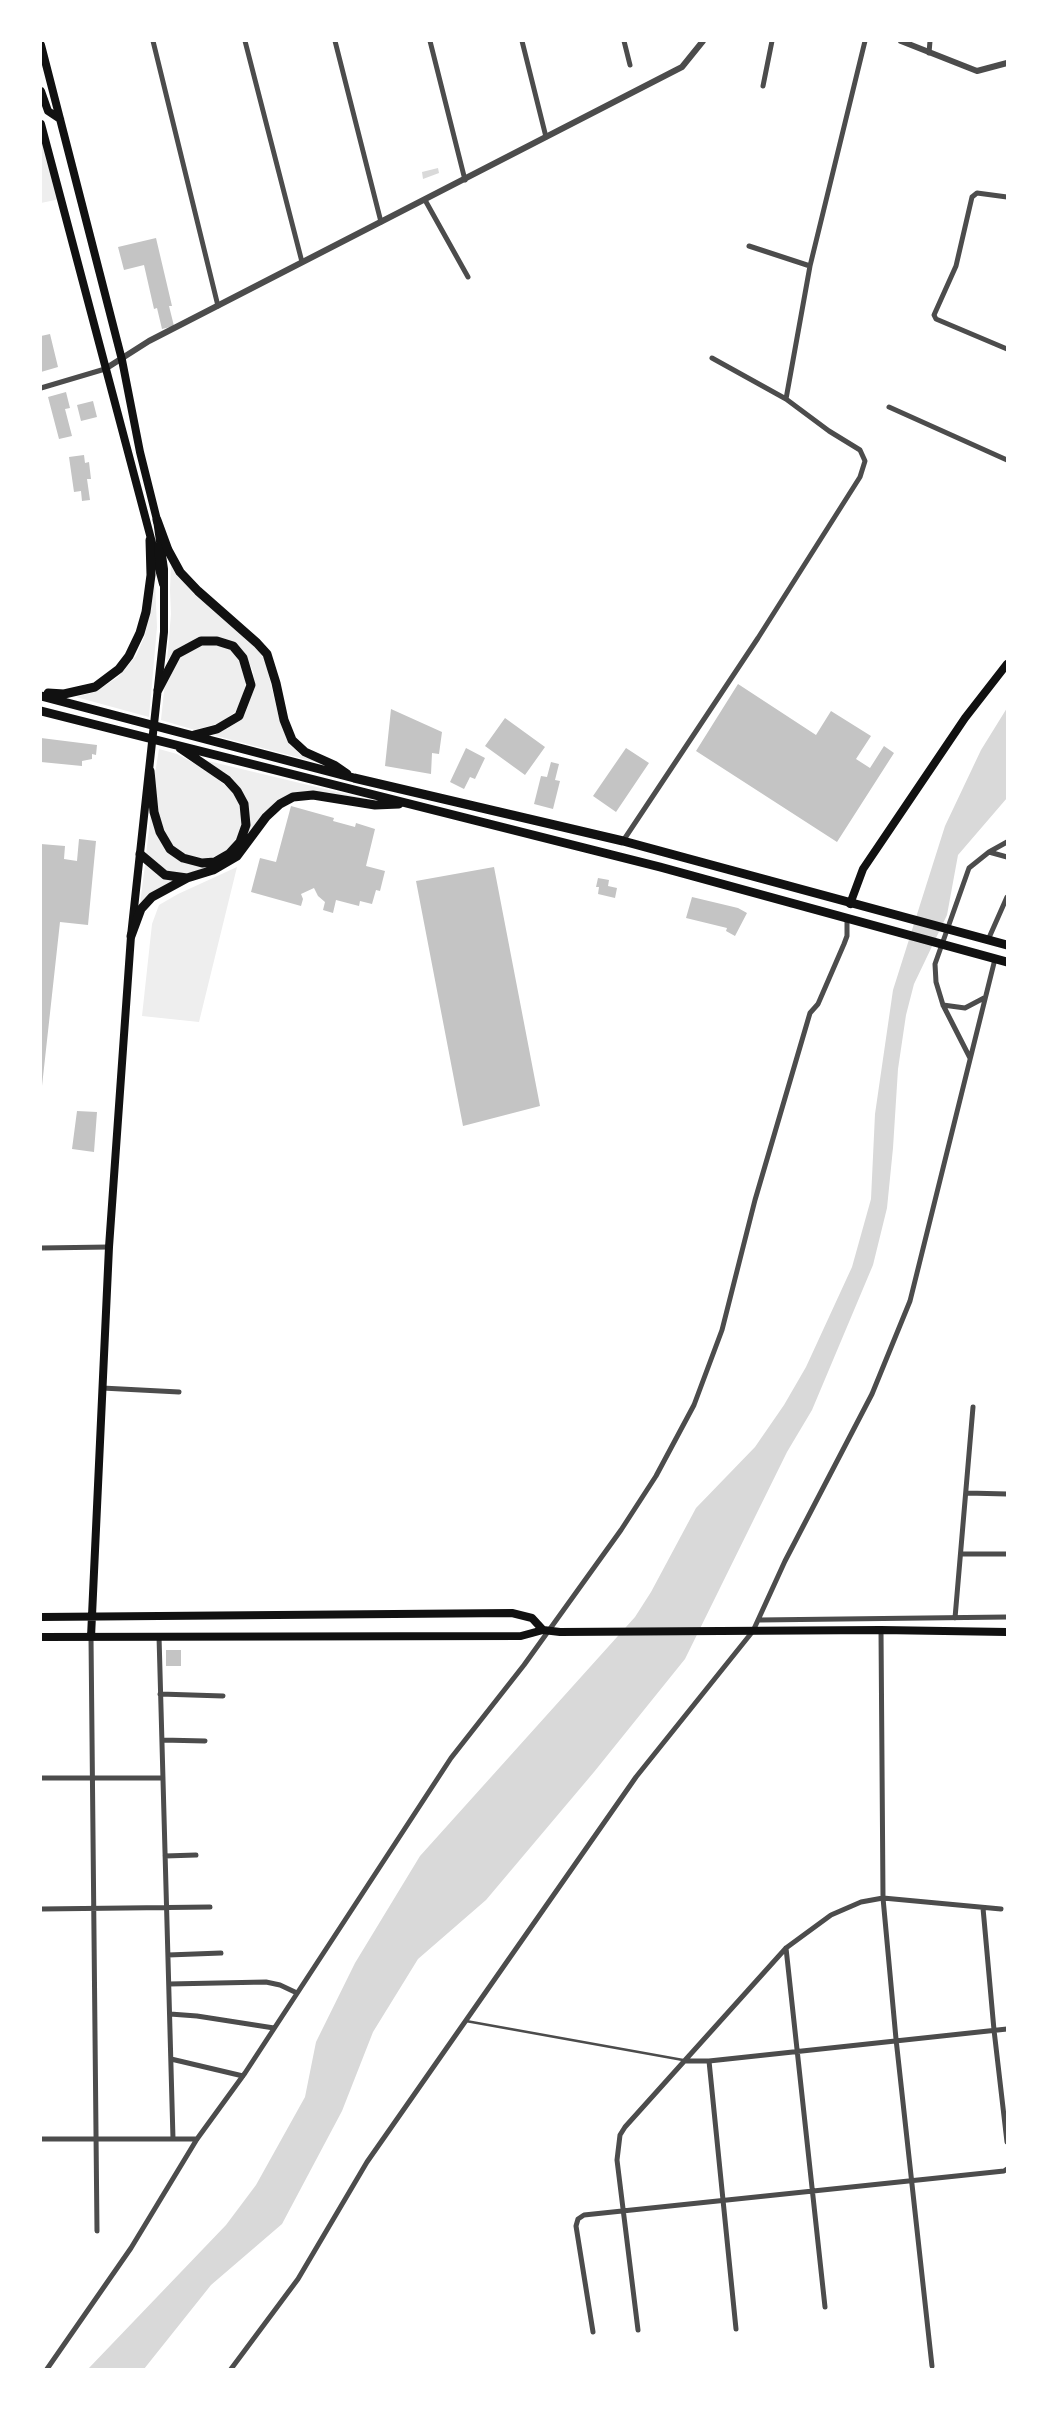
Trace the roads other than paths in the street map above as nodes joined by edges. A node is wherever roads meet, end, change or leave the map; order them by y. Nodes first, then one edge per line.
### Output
1 (153, 41) edge
2 (246, 41) edge
3 (335, 41) edge
4 (430, 41) edge
5 (522, 41) edge
6 (624, 41) edge
7 (703, 41) edge
8 (772, 41) edge
9 (865, 41) edge
10 (901, 41) edge
11 (930, 41) edge
12 (41, 45) edge
13 (929, 53) junction
14 (1007, 63) edge
15 (630, 65) dead end
16 (763, 86) dead end
17 (41, 92) edge
18 (60, 119) junction
19 (41, 124) edge
20 (546, 137) junction
21 (465, 180) junction
22 (1007, 197) edge
23 (425, 200) junction
24 (381, 222) junction
25 (749, 246) dead end
26 (302, 262) junction
27 (810, 266) junction
28 (468, 277) dead end
29 (218, 306) junction
30 (1007, 349) edge
31 (712, 358) dead end
32 (122, 360) junction
33 (105, 369) junction
34 (41, 388) edge
35 (786, 398) junction
36 (890, 407) dead end
37 (1007, 460) edge
38 (157, 520) junction
39 (150, 540) junction
40 (163, 586) junction
41 (1007, 664) edge
42 (157, 693) junction
43 (41, 694) edge
44 (41, 710) edge
45 (191, 736) junction
46 (174, 744) junction
47 (150, 769) junction
48 (354, 778) junction
49 (411, 804) junction
50 (623, 842) junction
51 (1007, 842) edge
52 (989, 852) junction
53 (140, 854) junction
54 (1006, 857) edge
55 (187, 878) junction
56 (1007, 897) edge
57 (850, 904) junction
58 (847, 920) junction
59 (131, 936) junction
60 (988, 940) junction
61 (1007, 945) edge
62 (995, 959) junction
63 (1007, 962) edge
64 (984, 998) junction
65 (943, 1005) junction
66 (970, 1058) junction
67 (109, 1247) junction
68 (41, 1248) edge
69 (102, 1388) junction
70 (179, 1392) dead end
71 (973, 1407) dead end
72 (966, 1493) junction
73 (1007, 1494) edge
74 (962, 1554) junction
75 (1007, 1554) edge
76 (92, 1616) junction
77 (41, 1617) edge
78 (1007, 1617) edge
79 (955, 1618) junction
80 (759, 1620) junction
81 (881, 1630) junction
82 (546, 1631) junction
83 (753, 1631) junction
84 (1007, 1632) edge
85 (91, 1636) junction
86 (159, 1636) junction
87 (41, 1637) edge
88 (160, 1694) junction
89 (223, 1696) dead end
90 (162, 1740) junction
91 (204, 1741) dead end
92 (41, 1778) edge
93 (93, 1778) junction
94 (163, 1778) junction
95 (196, 1855) dead end
96 (165, 1856) junction
97 (883, 1898) junction
98 (210, 1907) dead end
99 (166, 1908) junction
100 (983, 1908) junction
101 (41, 1909) edge
102 (94, 1909) junction
103 (1001, 1909) dead end
104 (786, 1948) junction
105 (221, 1953) dead end
106 (168, 1954) junction
107 (169, 1984) junction
108 (297, 1993) junction
109 (170, 2014) junction
110 (466, 2022) junction
111 (274, 2028) junction
112 (1007, 2029) edge
113 (994, 2030) junction
114 (896, 2039) junction
115 (796, 2050) junction
116 (171, 2059) junction
117 (684, 2060) junction
118 (709, 2061) junction
119 (243, 2076) junction
120 (41, 2139) edge
121 (96, 2139) junction
122 (173, 2139) junction
123 (197, 2139) junction
124 (1007, 2142) edge
125 (1005, 2170) edge
126 (911, 2181) junction
127 (811, 2192) junction
128 (723, 2200) junction
129 (623, 2210) junction
130 (98, 2231) dead end
131 (825, 2307) dead end
132 (736, 2329) dead end
133 (638, 2330) dead end
134 (593, 2332) dead end
135 (932, 2366) dead end
136 (47, 2369) edge
137 (231, 2369) edge

1 - 29 street
2 - 26 street
3 - 24 street
4 - 21 street
5 - 20 street
6 - 15 street
7 - 20 street
8 - 16 street
9 - 27 street
10 - 13 street
11 - 13 street
12 - 18 main road
13 - 14 street
17 - 18 main road
18 - 32 main road
19 - 33 main road
20 - 21 street
21 - 23 street
22 - 30 street
23 - 24 street
23 - 28 street
24 - 26 street
25 - 27 street
26 - 29 street
27 - 35 street
29 - 32 street
31 - 35 street
32 - 33 street
32 - 38 main road
33 - 34 street
33 - 39 main road
35 - 50 street
36 - 37 street
38 - 40 main road
38 - 48 highway
39 - 40 main road
39 - 43 highway
40 - 42 main road
41 - 57 main road
42 - 45 highway
42 - 47 main road
43 - 45 highway
44 - 46 highway
45 - 48 highway
46 - 47 highway
46 - 49 highway
47 - 53 main road
48 - 50 highway
49 - 55 highway
49 - 58 highway
50 - 57 highway
51 - 52 street
52 - 54 street
52 - 65 street
53 - 55 highway
53 - 59 main road
55 - 59 highway
56 - 60 street
57 - 60 highway
58 - 62 highway
58 - 82 street
59 - 67 main road
60 - 61 highway
62 - 63 highway
62 - 64 street
64 - 65 street
64 - 66 street
65 - 66 street
66 - 80 street
67 - 68 street
67 - 69 main road
69 - 70 street
69 - 76 main road
71 - 72 street
72 - 73 street
72 - 74 street
74 - 75 street
74 - 79 street
76 - 77 main road
76 - 82 main road
76 - 85 main road
78 - 79 street
79 - 80 street
80 - 83 street
81 - 83 main road
81 - 84 main road
81 - 97 street
82 - 83 main road
82 - 86 main road
82 - 108 street
83 - 110 street
85 - 86 main road
85 - 87 main road
85 - 93 street
86 - 88 street
88 - 89 street
88 - 90 street
90 - 91 street
90 - 94 street
92 - 93 street
93 - 94 street
93 - 102 street
94 - 96 street
95 - 96 street
96 - 99 street
97 - 100 street
97 - 104 street
97 - 114 street
98 - 99 street
99 - 102 street
99 - 106 street
100 - 103 street
100 - 113 street
101 - 102 street
102 - 121 street
104 - 115 street
104 - 117 street
105 - 106 street
106 - 107 street
107 - 108 street
107 - 109 street
108 - 111 street
109 - 111 street
109 - 116 street
110 - 117 lane
110 - 137 street
111 - 119 street
112 - 113 street
113 - 114 street
113 - 124 street
114 - 115 street
114 - 126 street
115 - 118 street
115 - 127 street
116 - 119 street
116 - 122 street
117 - 118 street
117 - 129 street
118 - 128 street
119 - 123 street
120 - 121 street
121 - 122 street
121 - 130 street
122 - 123 street
123 - 136 street
125 - 126 street
126 - 127 street
126 - 135 street
127 - 128 street
127 - 131 street
128 - 129 street
128 - 132 street
129 - 133 street
129 - 134 street

